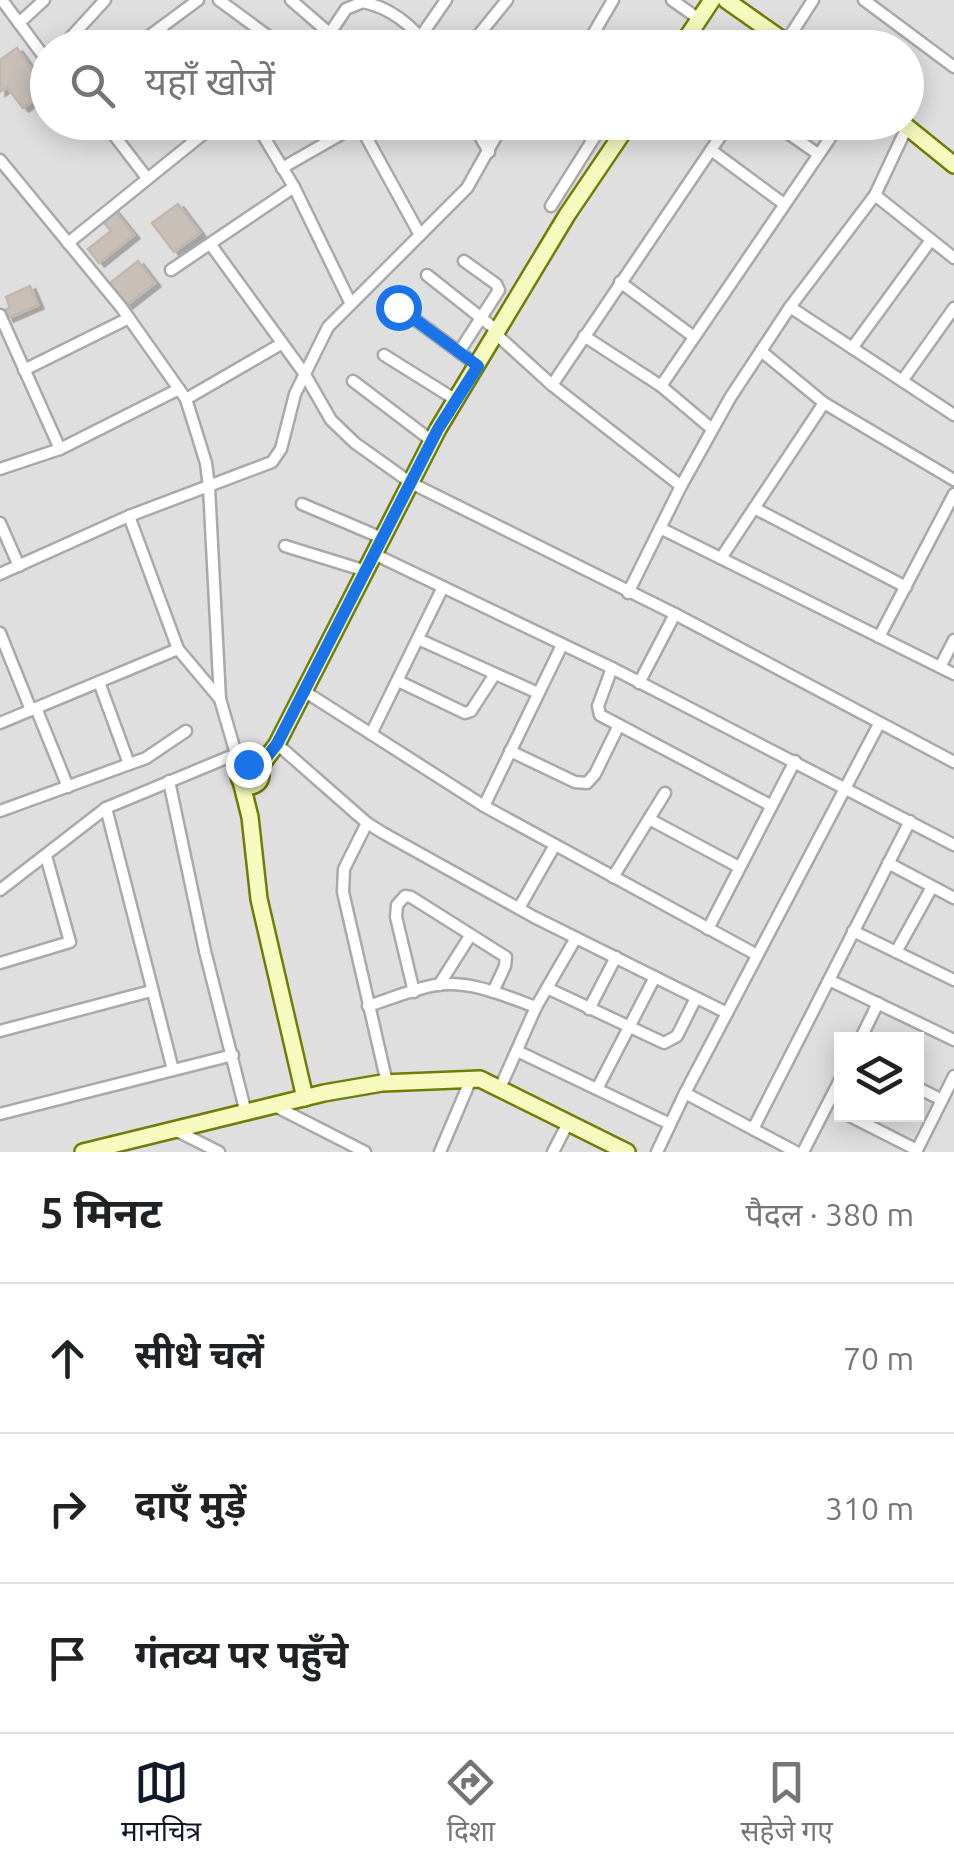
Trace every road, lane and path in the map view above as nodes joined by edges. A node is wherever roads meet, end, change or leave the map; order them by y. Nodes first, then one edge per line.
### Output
1 (3, 0) edge
2 (44, 0) edge
3 (106, 0) edge
4 (198, 0) edge
5 (219, 0) edge
6 (291, 0) edge
7 (446, 0) edge
8 (507, 0) edge
9 (613, 0) edge
10 (672, 0) edge
11 (712, 0) edge
12 (726, 0) edge
13 (813, 0) edge
14 (864, 0) edge
15 (879, 4) edge
16 (699, 19) junction
17 (19, 23) junction
18 (160, 29) edge
19 (77, 30) edge
20 (260, 30) edge
21 (326, 30) edge
22 (330, 30) edge
23 (413, 30) edge
24 (424, 30) edge
25 (483, 30) edge
26 (596, 30) edge
27 (692, 30) edge
28 (769, 30) edge
29 (798, 30) edge
30 (910, 30) edge
31 (30, 38) edge
32 (924, 42) edge
33 (954, 67) edge
34 (118, 140) edge
35 (195, 140) edge
36 (266, 140) edge
37 (329, 140) edge
38 (367, 140) edge
39 (482, 140) edge
40 (495, 140) edge
41 (593, 140) edge
42 (614, 140) edge
43 (718, 140) edge
44 (798, 140) edge
45 (828, 140) edge
46 (898, 140) edge
47 (923, 140) edge
48 (711, 150) junction
49 (489, 152) junction
50 (818, 154) junction
51 (954, 164) edge
52 (2, 165) edge
53 (282, 168) junction
54 (147, 178) junction
55 (294, 186) junction
56 (875, 195) junction
57 (784, 204) junction
58 (551, 206) dead end
59 (420, 235) junction
60 (930, 240) junction
61 (68, 244) junction
62 (210, 245) junction
63 (954, 258) edge
64 (464, 261) dead end
65 (172, 270) dead end
66 (427, 276) dead end
67 (620, 282) junction
68 (350, 302) junction
69 (398, 307) dead end
70 (790, 307) junction
71 (954, 308) edge
72 (0, 314) edge
73 (129, 318) junction
74 (482, 318) junction
75 (498, 334) junction
76 (584, 336) junction
77 (694, 337) junction
78 (280, 344) junction
79 (852, 348) junction
80 (761, 351) junction
81 (460, 352) junction
82 (384, 356) dead end
83 (478, 366) junction
84 (24, 370) junction
85 (304, 373) junction
86 (353, 381) dead end
87 (902, 381) junction
88 (552, 385) junction
89 (661, 386) junction
90 (183, 394) junction
91 (456, 400) junction
92 (824, 403) junction
93 (954, 415) edge
94 (712, 429) junction
95 (432, 441) junction
96 (60, 448) junction
97 (0, 470) edge
98 (954, 480) edge
99 (411, 482) junction
100 (680, 486) junction
101 (209, 487) junction
102 (954, 494) edge
103 (302, 504) dead end
104 (754, 508) junction
105 (129, 516) junction
106 (0, 522) edge
107 (660, 528) junction
108 (382, 538) junction
109 (285, 546) dead end
110 (374, 554) junction
111 (720, 558) junction
112 (19, 566) junction
113 (366, 571) junction
114 (0, 574) edge
115 (444, 587) junction
116 (906, 587) junction
117 (628, 593) junction
118 (674, 614) junction
119 (0, 633) edge
120 (879, 637) junction
121 (418, 639) junction
122 (954, 640) edge
123 (562, 644) junction
124 (178, 649) junction
125 (612, 668) junction
126 (940, 668) junction
127 (496, 674) junction
128 (954, 674) edge
129 (398, 680) junction
130 (99, 682) junction
131 (639, 683) junction
132 (304, 691) junction
133 (538, 693) junction
134 (220, 699) junction
135 (34, 709) junction
136 (0, 723) edge
137 (879, 724) junction
138 (619, 725) junction
139 (186, 731) dead end
140 (371, 734) junction
141 (277, 744) junction
142 (510, 751) junction
143 (795, 761) junction
144 (954, 762) edge
145 (129, 764) junction
146 (245, 765) junction
147 (169, 781) junction
148 (68, 787) junction
149 (845, 787) junction
150 (665, 793) dead end
151 (770, 805) junction
152 (484, 806) junction
153 (106, 808) junction
154 (1, 809) edge
155 (649, 819) junction
156 (910, 821) junction
157 (367, 822) junction
158 (555, 845) junction
159 (954, 845) edge
160 (46, 856) junction
161 (888, 863) junction
162 (739, 867) junction
163 (613, 877) junction
164 (932, 887) junction
165 (0, 890) edge
166 (954, 898) edge
167 (519, 908) junction
168 (708, 928) junction
169 (854, 931) junction
170 (470, 936) junction
171 (576, 938) junction
172 (896, 952) junction
173 (757, 956) junction
174 (616, 958) junction
175 (0, 964) edge
176 (655, 977) junction
177 (829, 980) junction
178 (954, 980) edge
179 (439, 985) junction
180 (547, 988) junction
181 (151, 990) junction
182 (414, 992) junction
183 (493, 992) junction
184 (696, 998) junction
185 (878, 1003) junction
186 (368, 1006) junction
187 (536, 1007) junction
188 (589, 1009) junction
189 (727, 1013) junction
190 (628, 1028) junction
191 (0, 1031) edge
192 (864, 1032) edge
193 (954, 1040) edge
194 (517, 1051) junction
195 (233, 1055) junction
196 (174, 1070) junction
197 (954, 1076) edge
198 (470, 1079) junction
199 (386, 1083) junction
200 (500, 1088) junction
201 (597, 1089) junction
202 (834, 1091) edge
203 (924, 1092) edge
204 (685, 1093) junction
205 (305, 1098) junction
206 (942, 1100) junction
207 (827, 1105) junction
208 (274, 1106) junction
209 (834, 1108) edge
210 (246, 1112) junction
211 (0, 1114) edge
212 (568, 1122) junction
213 (861, 1122) edge
214 (670, 1124) junction
215 (753, 1129) junction
216 (176, 1130) junction
217 (917, 1151) edge
218 (82, 1152) edge
219 (219, 1152) edge
220 (365, 1152) edge
221 (440, 1152) edge
222 (553, 1152) edge
223 (626, 1152) edge
224 (657, 1152) edge
225 (800, 1152) edge

1 - 17 street
2 - 17 street
3 - 19 street
4 - 18 street
5 - 20 street
6 - 21 street
7 - 24 street
8 - 25 street
9 - 26 street
10 - 16 street
11 - 16 street
12 - 28 street
13 - 29 street
14 - 15 street
15 - 30 street
16 - 27 street
17 - 31 street
22 - 23 street
32 - 33 street
34 - 54 street
35 - 54 street
36 - 53 street
37 - 53 street
38 - 59 street
39 - 49 street
40 - 49 street
41 - 58 street
42 - 75 street
43 - 48 street
44 - 50 street
45 - 50 street
46 - 56 street
47 - 51 street
48 - 57 street
48 - 67 street
49 - 59 street
50 - 57 street
52 - 61 street
53 - 55 street
54 - 61 street
55 - 62 street
55 - 68 street
56 - 60 street
56 - 70 street
57 - 77 street
59 - 68 street
60 - 63 street
60 - 79 street
61 - 73 street
62 - 65 street
62 - 78 street
64 - 74 street
66 - 74 street
67 - 76 street
67 - 77 street
68 - 85 street
69 - 81 street
70 - 79 street
70 - 80 street
71 - 87 street
72 - 84 street
73 - 84 street
73 - 90 street
74 - 75 street
74 - 81 street
75 - 83 street
75 - 88 street
76 - 88 street
76 - 89 street
77 - 89 street
78 - 85 street
78 - 90 street
79 - 87 street
80 - 92 street
80 - 94 street
81 - 83 street
82 - 91 street
83 - 91 street
84 - 96 street
85 - 99 street
85 - 101 street
86 - 95 street
87 - 93 street
88 - 100 street
89 - 94 street
90 - 96 street
90 - 101 street
91 - 95 street
92 - 98 street
92 - 104 street
94 - 100 street
95 - 99 street
96 - 97 street
99 - 108 street
99 - 117 street
100 - 107 street
101 - 105 street
101 - 134 street
102 - 116 street
103 - 108 street
104 - 111 street
104 - 116 street
105 - 112 street
105 - 124 street
106 - 112 street
107 - 111 street
107 - 117 street
108 - 110 street
109 - 113 street
110 - 113 street
110 - 115 street
111 - 120 street
112 - 114 street
113 - 132 street
115 - 121 street
115 - 123 street
116 - 120 street
117 - 118 street
118 - 131 street
118 - 137 street
119 - 135 street
120 - 126 street
121 - 127 street
121 - 129 street
122 - 126 street
123 - 125 street
123 - 133 street
124 - 130 street
124 - 134 street
125 - 131 street
125 - 138 street
126 - 128 street
127 - 129 street
127 - 133 street
129 - 140 street
130 - 135 street
130 - 145 street
131 - 143 street
132 - 140 street
132 - 141 street
133 - 142 street
134 - 146 street
135 - 136 street
135 - 148 street
137 - 144 street
137 - 149 street
138 - 142 street
138 - 151 street
139 - 145 street
140 - 152 street
141 - 146 street
141 - 157 street
142 - 152 street
143 - 149 street
143 - 151 street
145 - 148 street
146 - 147 street
146 - 205 street
147 - 153 street
147 - 195 street
148 - 154 street
149 - 156 street
149 - 173 street
150 - 155 street
151 - 162 street
152 - 158 street
153 - 160 street
153 - 181 street
155 - 162 street
155 - 163 street
156 - 159 street
156 - 161 street
157 - 167 street
157 - 186 street
158 - 163 street
158 - 167 street
160 - 165 street
160 - 175 street
161 - 164 street
161 - 169 street
162 - 168 street
163 - 168 street
164 - 166 street
164 - 172 street
167 - 171 street
168 - 173 street
169 - 172 street
169 - 177 street
170 - 179 street
170 - 182 street
170 - 183 street
171 - 174 street
171 - 180 street
172 - 178 street
173 - 189 street
174 - 176 street
174 - 188 street
176 - 184 street
176 - 190 street
177 - 185 street
177 - 215 street
179 - 182 street
179 - 183 street
180 - 187 street
180 - 188 street
181 - 191 street
181 - 196 street
182 - 186 street
183 - 187 street
184 - 189 street
184 - 190 street
185 - 192 street
185 - 193 street
186 - 199 street
187 - 194 street
188 - 190 street
189 - 204 street
190 - 201 street
194 - 200 street
194 - 201 street
195 - 196 street
195 - 210 street
196 - 211 street
197 - 206 street
198 - 199 street
198 - 200 street
198 - 221 street
199 - 205 street
200 - 212 street
201 - 214 street
202 - 207 street
203 - 206 street
204 - 214 street
204 - 215 street
205 - 208 street
206 - 217 street
207 - 209 street
207 - 225 street
208 - 210 street
208 - 220 street
210 - 216 street
212 - 222 street
212 - 223 street
213 - 217 street
214 - 224 street
215 - 225 street
216 - 218 street
216 - 219 street

